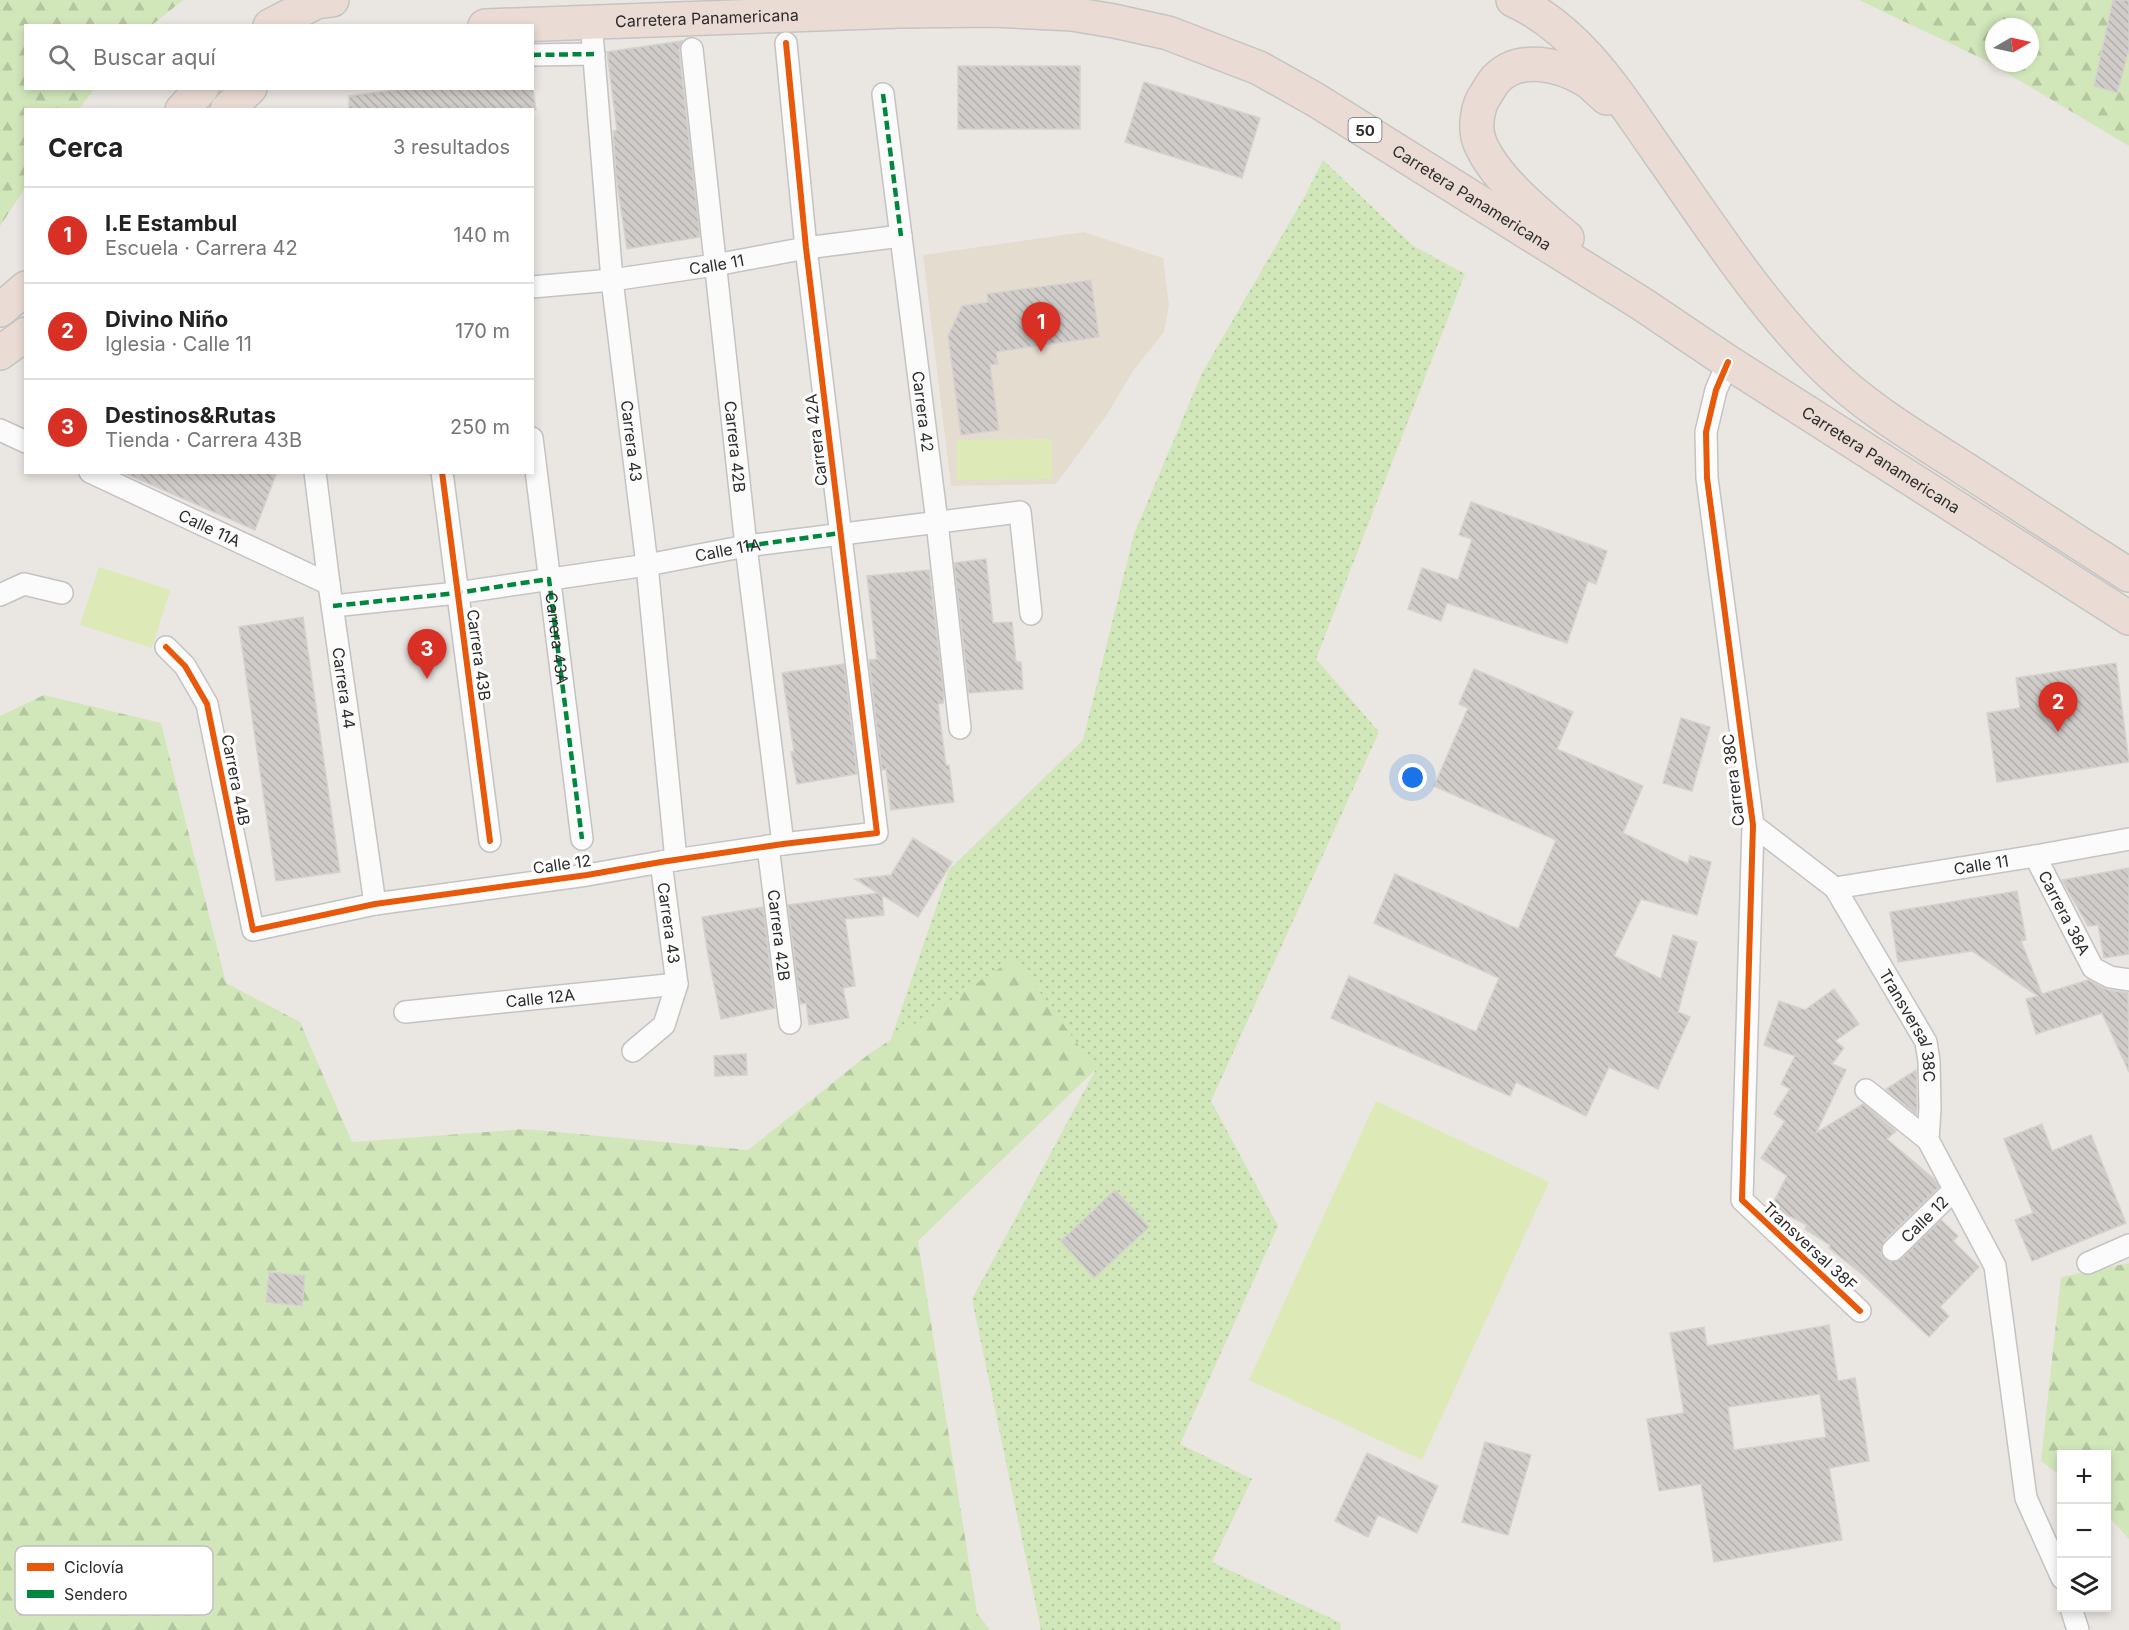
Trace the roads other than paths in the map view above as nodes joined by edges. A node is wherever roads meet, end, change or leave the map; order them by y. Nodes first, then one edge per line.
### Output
1 (332, 0) edge
2 (1513, 0) edge
3 (591, 21) junction
4 (274, 24) edge
5 (527, 24) edge
6 (786, 43) dead end
7 (692, 49) dead end
8 (594, 54) junction
9 (534, 55) edge
10 (200, 90) edge
11 (248, 90) edge
12 (883, 94) dead end
13 (184, 108) edge
14 (229, 108) edge
15 (1656, 149) junction
16 (901, 236) junction
17 (806, 248) junction
18 (715, 265) junction
19 (612, 280) junction
20 (534, 287) edge
21 (24, 290) edge
22 (1642, 304) junction
23 (0, 310) edge
24 (24, 335) edge
25 (0, 353) edge
26 (1728, 362) junction
27 (0, 430) edge
28 (24, 441) edge
29 (534, 455) edge
30 (94, 474) edge
31 (315, 474) edge
32 (442, 474) edge
33 (937, 522) junction
34 (841, 533) junction
35 (746, 546) junction
36 (647, 565) junction
37 (2129, 575) edge
38 (549, 579) junction
39 (329, 584) junction
40 (62, 593) dead end
41 (457, 593) junction
42 (0, 595) edge
43 (333, 606) junction
44 (1031, 614) dead end
45 (2129, 618) edge
46 (166, 647) dead end
47 (960, 728) dead end
48 (1753, 825) junction
49 (877, 833) joint
50 (582, 839) dead end
51 (2129, 839) edge
52 (490, 841) dead end
53 (775, 845) junction
54 (2036, 856) junction
55 (669, 861) junction
56 (1835, 888) junction
57 (375, 904) junction
58 (253, 930) joint
59 (2129, 980) edge
60 (677, 984) junction
61 (405, 1012) dead end
62 (790, 1023) dead end
63 (633, 1051) dead end
64 (1866, 1090) dead end
65 (1928, 1140) junction
66 (1954, 1190) junction
67 (1742, 1200) joint
68 (2129, 1245) edge
69 (1893, 1251) dead end
70 (2088, 1263) dead end
71 (1860, 1311) dead end
72 (2057, 1569) edge
73 (2072, 1612) edge
74 (2078, 1630) edge

1 - 4 highway
2 - 15 highway
3 - 5 highway, Carretera Panamericana / 50
3 - 8 street, Carrera 43
3 - 22 highway, Carretera Panamericana / 50
6 - 17 street, Carrera 42A
7 - 18 street, Carrera 42B
8 - 9 street
8 - 19 street, Carrera 43
10 - 13 highway
11 - 14 highway
12 - 16 street, Carrera 42
15 - 22 highway
15 - 37 highway
16 - 17 street, Calle 11
16 - 33 street, Carrera 42
17 - 18 street, Calle 11
17 - 34 street, Carrera 42A
18 - 19 street, Calle 11
18 - 35 street, Carrera 42B
19 - 20 street, Calle 11
19 - 36 street, Carrera 43
21 - 23 highway
22 - 26 highway, Carretera Panamericana / 50
24 - 25 highway
26 - 45 highway, Carretera Panamericana / 50
26 - 48 street, Carrera 38C
27 - 28 street
29 - 38 street, Carrera 43A
30 - 39 street, Calle 11A
31 - 39 street, Carrera 44
32 - 41 street, Carrera 43B
33 - 34 street, Calle 11A
33 - 44 street, Calle 11A
33 - 47 street, Carrera 42
34 - 35 street, Calle 11A
34 - 49 street, Carrera 42A
35 - 36 street, Calle 11A
35 - 53 street, Carrera 42B
36 - 38 street, Calle 11A
36 - 55 street, Carrera 43
38 - 41 street, Calle 11A
38 - 50 street, Carrera 43A
39 - 43 street, Carrera 44
40 - 42 street
41 - 43 street, Calle 11A
41 - 52 street, Carrera 43B
43 - 57 street, Carrera 44
46 - 58 street, Carrera 44B
48 - 56 street, Transversal 38C
48 - 67 street, Carrera 38C
49 - 53 street, Calle 12
51 - 54 street, Calle 11
53 - 55 street, Calle 12
53 - 62 street, Carrera 42B
54 - 56 street, Calle 11
54 - 59 street, Carrera 38A
55 - 57 street, Calle 12
55 - 60 street, Carrera 43
56 - 65 street, Transversal 38C
57 - 58 street, Calle 12
60 - 61 street, Calle 12A
60 - 63 street
64 - 65 street
65 - 66 street
66 - 69 street, Calle 12
66 - 72 street
67 - 71 street, Transversal 38F
68 - 70 street
73 - 74 street

